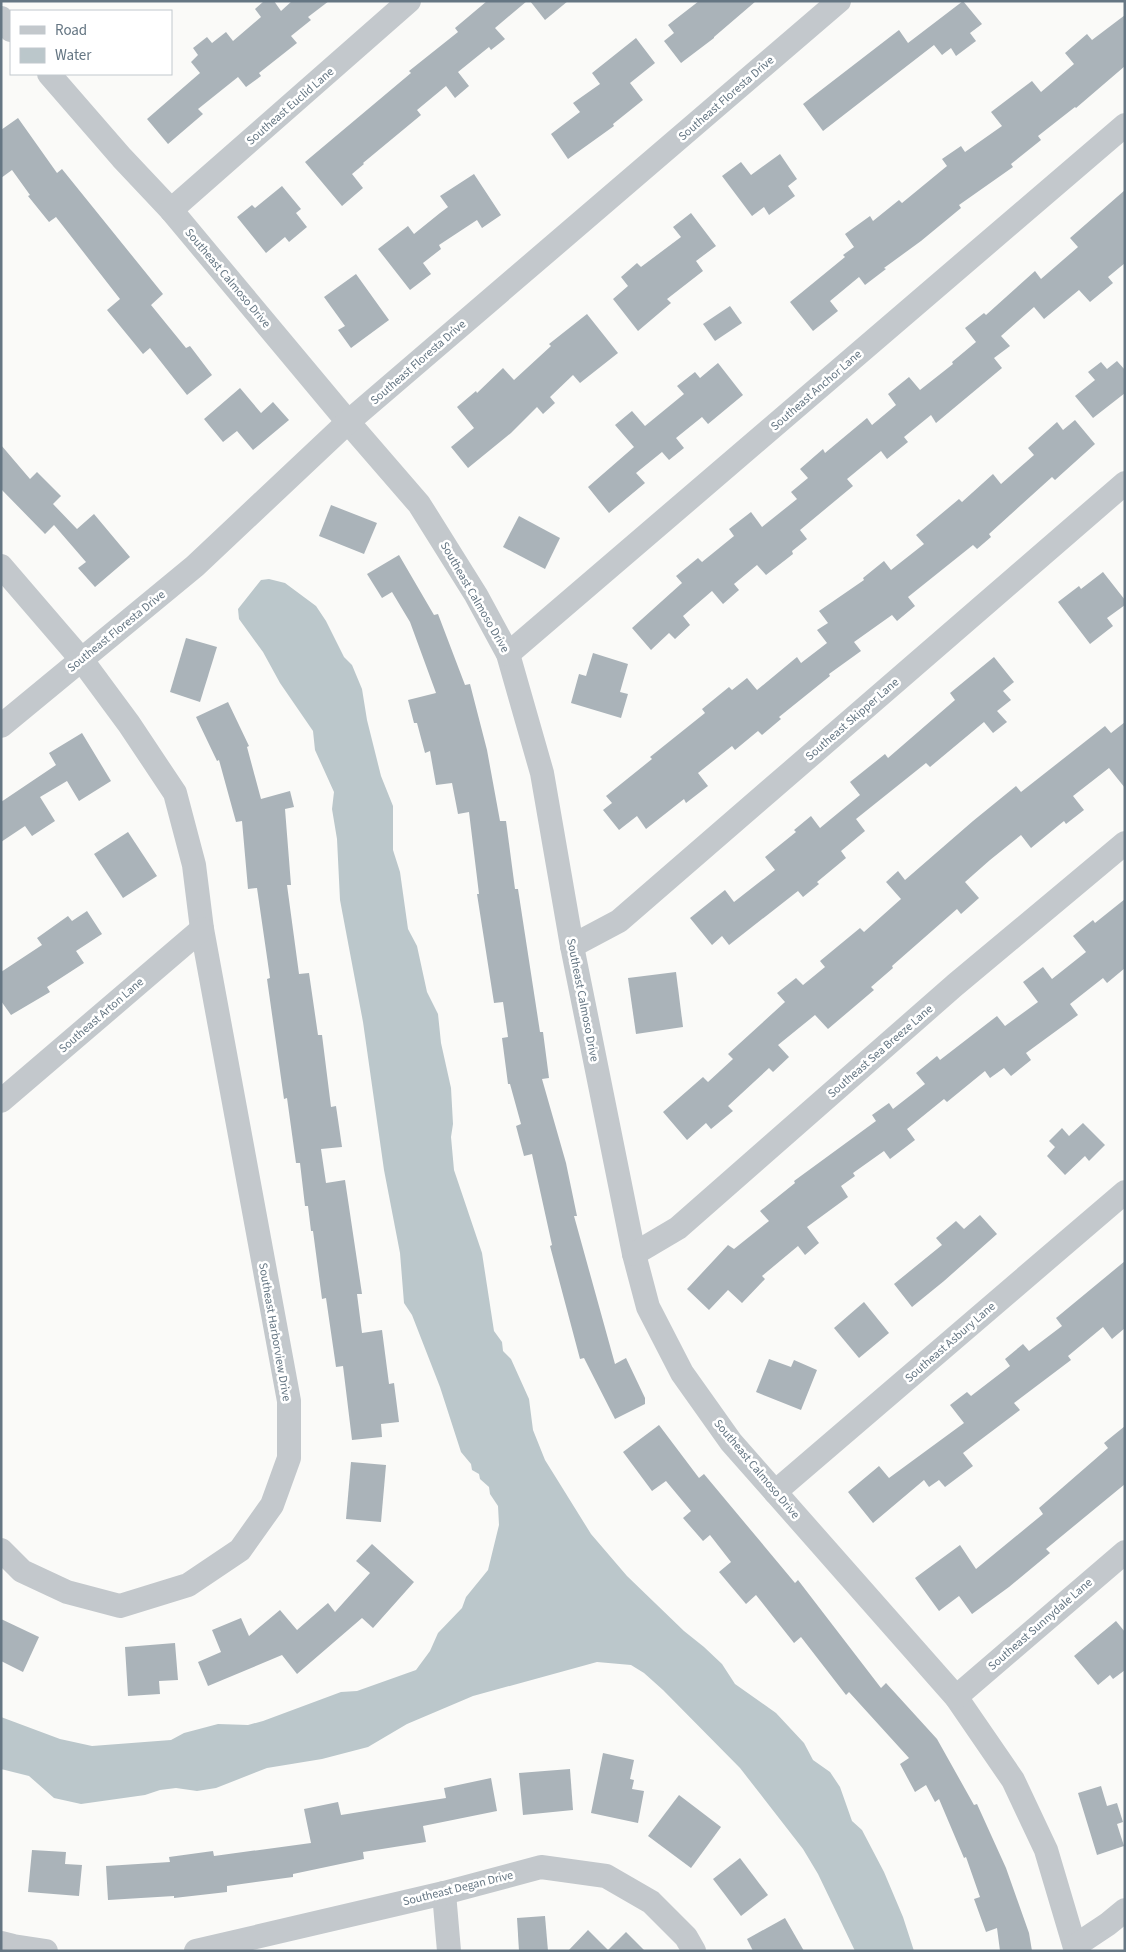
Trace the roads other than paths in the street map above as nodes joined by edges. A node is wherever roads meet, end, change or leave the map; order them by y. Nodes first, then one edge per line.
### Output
1 (409, 1) edge
2 (839, 1) edge
3 (1, 18) edge
4 (10, 29) edge
5 (50, 75) edge
6 (1125, 125) edge
7 (171, 210) junction
8 (348, 422) junction
9 (1125, 483) edge
10 (1, 566) edge
11 (508, 654) junction
12 (81, 659) junction
13 (1, 726) edge
14 (1125, 843) edge
15 (202, 929) junction
16 (572, 946) junction
17 (1, 1101) edge
18 (1125, 1192) edge
19 (634, 1254) junction
20 (775, 1492) junction
21 (1, 1550) edge
22 (1125, 1552) edge
23 (956, 1697) junction
24 (444, 1893) junction
25 (1125, 1910) edge
26 (1, 1943) edge
27 (1076, 1948) edge
28 (46, 1951) edge
29 (196, 1951) edge
30 (449, 1951) edge
31 (694, 1951) edge

1 - 7 street, Southeast Euclid Lane
2 - 8 street, Southeast Floresta Drive
3 - 4 street
5 - 7 street, Southeast Calmoso Drive
6 - 11 street, Southeast Anchor Lane
7 - 8 street, Southeast Calmoso Drive
8 - 11 street, Southeast Calmoso Drive
8 - 12 street, Southeast Floresta Drive
9 - 16 street, Southeast Skipper Lane
10 - 12 street, Southeast Harborview Drive
11 - 16 street, Southeast Calmoso Drive
12 - 13 street, Southeast Floresta Drive
12 - 15 street, Southeast Harborview Drive
14 - 19 street, Southeast Sea Breeze Lane
15 - 17 street, Southeast Arton Lane
15 - 21 street, Southeast Harborview Drive
16 - 19 street, Southeast Calmoso Drive
18 - 20 street, Southeast Asbury Lane
19 - 20 street, Southeast Calmoso Drive
20 - 23 street, Southeast Calmoso Drive
22 - 23 street, Southeast Sunnydale Lane
23 - 27 street, Southeast Calmoso Drive
24 - 29 street, Southeast Degan Drive
24 - 30 street
24 - 31 street, Southeast Degan Drive
25 - 27 street
26 - 28 street

